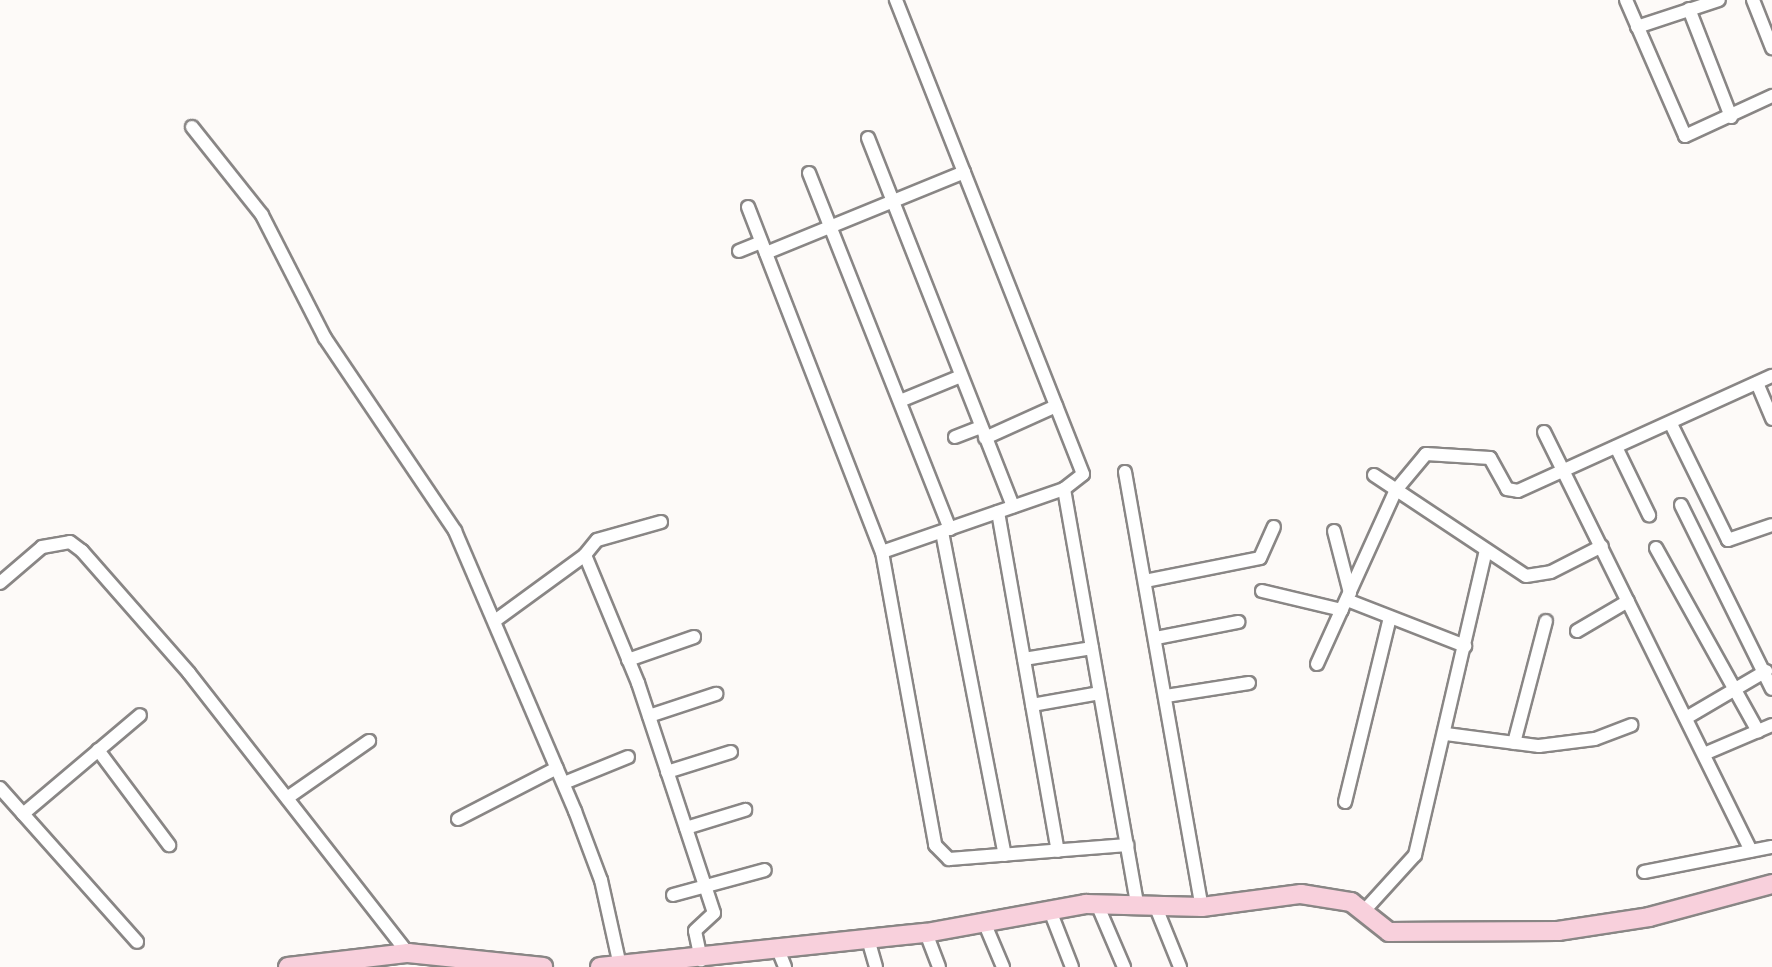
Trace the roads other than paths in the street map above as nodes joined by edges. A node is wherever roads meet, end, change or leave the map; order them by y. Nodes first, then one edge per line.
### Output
1 (896, 0) edge
2 (1626, 0) edge
3 (1719, 0) edge
4 (1753, 0) edge
5 (1689, 9) junction
6 (1637, 27) junction
7 (1772, 48) edge
8 (1772, 96) edge
9 (1731, 117) junction
10 (192, 127) dead end
11 (868, 138) dead end
12 (809, 172) dead end
13 (964, 172) junction
14 (891, 202) junction
15 (748, 207) dead end
16 (832, 226) junction
17 (764, 248) junction
18 (739, 251) dead end
19 (961, 376) junction
20 (1772, 376) edge
21 (1757, 383) junction
22 (900, 401) junction
23 (1056, 406) junction
24 (1772, 419) edge
25 (1671, 424) junction
26 (983, 432) junction
27 (1544, 432) dead end
28 (955, 437) dead end
29 (1616, 447) junction
30 (1125, 472) dead end
31 (1564, 472) junction
32 (1374, 475) dead end
33 (1065, 489) junction
34 (1396, 490) junction
35 (1681, 505) dead end
36 (1013, 507) junction
37 (998, 512) junction
38 (1649, 515) dead end
39 (661, 522) dead end
40 (1772, 525) edge
41 (1274, 527) dead end
42 (946, 530) junction
43 (1335, 531) dead end
44 (1602, 546) junction
45 (1656, 548) dead end
46 (1486, 550) junction
47 (882, 552) junction
48 (585, 555) junction
49 (1145, 581) junction
50 (0, 583) edge
51 (1262, 591) dead end
52 (1346, 601) junction
53 (1628, 601) junction
54 (1390, 617) junction
55 (496, 620) junction
56 (1546, 621) dead end
57 (1238, 622) dead end
58 (1577, 631) dead end
59 (694, 638) dead end
60 (1156, 638) junction
61 (1465, 646) junction
62 (1092, 648) junction
63 (1024, 659) junction
64 (628, 660) junction
65 (1317, 664) dead end
66 (1766, 671) junction
67 (1249, 683) dead end
68 (1735, 689) junction
69 (1772, 689) edge
70 (1100, 693) junction
71 (716, 694) dead end
72 (1166, 696) junction
73 (1032, 705) junction
74 (140, 715) dead end
75 (649, 716) junction
76 (1686, 718) junction
77 (1630, 725) dead end
78 (1772, 725) edge
79 (1758, 731) junction
80 (1446, 734) junction
81 (369, 741) dead end
82 (1514, 743) junction
83 (98, 750) junction
84 (731, 752) dead end
85 (1704, 754) junction
86 (628, 757) dead end
87 (557, 768) junction
88 (667, 772) junction
89 (564, 783) junction
90 (0, 788) edge
91 (287, 798) junction
92 (1345, 802) dead end
93 (745, 810) dead end
94 (23, 814) junction
95 (458, 819) dead end
96 (686, 828) junction
97 (169, 845) dead end
98 (1127, 845) junction
99 (1772, 847) edge
100 (1058, 851) junction
101 (1751, 851) junction
102 (1005, 855) junction
103 (765, 870) dead end
104 (1644, 872) dead end
105 (1772, 884) edge
106 (705, 887) junction
107 (673, 895) dead end
108 (1097, 904) junction
109 (1146, 905) junction
110 (1202, 907) junction
111 (1049, 908) junction
112 (1364, 911) junction
113 (984, 922) junction
114 (926, 933) junction
115 (868, 939) junction
116 (137, 942) dead end
117 (408, 953) junction
118 (782, 959) edge
119 (701, 960) junction
120 (733, 962) edge
121 (439, 963) edge
122 (503, 965) edge
123 (654, 965) edge
124 (620, 966) edge
125 (288, 967) edge
126 (543, 967) edge
127 (600, 967) edge
128 (876, 967) edge
129 (939, 967) edge
130 (1003, 967) edge
131 (1072, 967) edge
132 (1124, 967) edge
133 (1180, 967) edge

1 - 13 street
2 - 6 street
3 - 5 street
4 - 7 street
5 - 6 street
5 - 9 street
6 - 9 street
8 - 9 street
10 - 55 street
11 - 14 street
12 - 16 street
13 - 14 street
13 - 23 street
14 - 16 street
14 - 19 street
15 - 17 street
16 - 17 street
16 - 22 street
17 - 18 street
17 - 47 street
19 - 22 street
19 - 26 street
20 - 21 street
21 - 24 street
21 - 25 street
22 - 42 street
23 - 26 street
23 - 33 street
25 - 29 street
25 - 40 street
26 - 28 street
26 - 36 street
27 - 31 street
29 - 31 street
29 - 38 street
30 - 49 street
31 - 34 street
31 - 44 street
32 - 34 street
33 - 36 street
33 - 62 street
34 - 46 street
34 - 52 street
35 - 66 street
36 - 37 street
37 - 42 street
37 - 63 street
39 - 48 street
41 - 49 street
42 - 47 street
42 - 102 street
43 - 52 street
44 - 46 street
44 - 53 street
45 - 68 street
46 - 61 street
47 - 102 street
48 - 55 street
48 - 64 street
49 - 60 street
50 - 91 street
51 - 52 street
52 - 54 street
52 - 65 street
53 - 58 street
53 - 76 street
54 - 61 street
54 - 92 street
55 - 87 street
56 - 82 street
57 - 60 street
59 - 64 street
60 - 72 street
61 - 80 street
62 - 63 street
62 - 70 street
63 - 73 street
64 - 75 street
66 - 68 street
66 - 69 street
67 - 72 street
68 - 76 street
68 - 79 street
70 - 73 street
70 - 98 street
71 - 75 street
72 - 110 street
73 - 100 street
74 - 83 street
75 - 88 street
76 - 85 street
77 - 82 street
78 - 79 street
79 - 85 street
80 - 82 street
80 - 112 street
81 - 91 street
83 - 94 street
83 - 97 street
84 - 88 street
85 - 101 street
86 - 89 street
87 - 89 street
87 - 95 street
88 - 96 street
89 - 124 street
90 - 94 street
91 - 117 street
93 - 96 street
94 - 116 street
96 - 106 street
98 - 100 street
98 - 109 street
99 - 101 street
100 - 102 street
101 - 104 street
103 - 106 street
105 - 112 main road
106 - 107 street
106 - 119 street
108 - 109 main road
108 - 111 main road
108 - 132 street
109 - 110 main road
109 - 133 street
110 - 112 main road
111 - 113 main road
111 - 131 street
113 - 114 main road
113 - 130 street
114 - 115 main road
114 - 129 street
115 - 118 main road
115 - 128 street
117 - 121 main road
117 - 125 main road
118 - 120 main road
119 - 120 main road
119 - 123 main road
121 - 122 main road
122 - 126 main road
123 - 124 main road
124 - 127 main road

